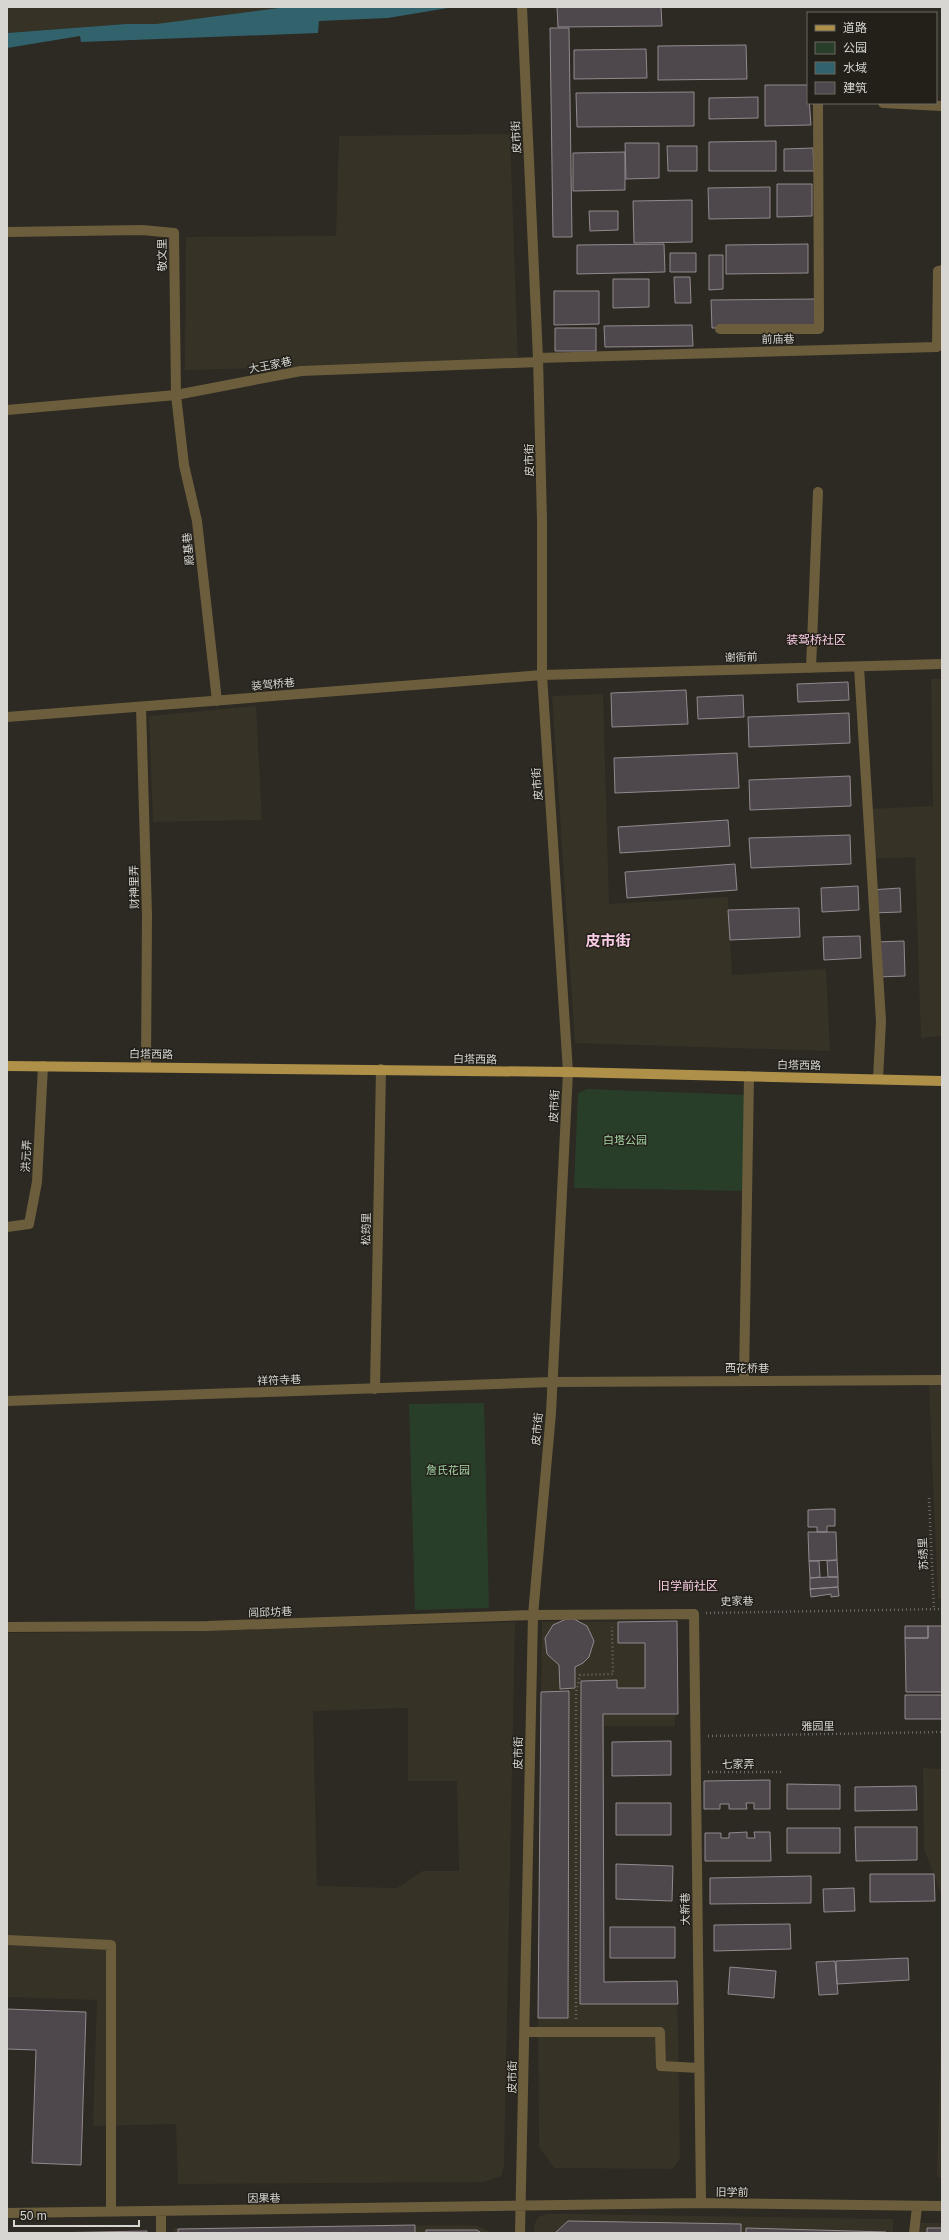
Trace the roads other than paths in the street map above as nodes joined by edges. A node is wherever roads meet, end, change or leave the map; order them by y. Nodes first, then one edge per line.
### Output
1 (522, 7) edge
2 (818, 104) edge
3 (903, 104) edge
4 (942, 106) edge
5 (7, 232) edge
6 (942, 270) edge
7 (720, 329) dead end
8 (538, 360) junction
9 (176, 395) junction
10 (7, 410) edge
11 (818, 492) dead end
12 (942, 664) edge
13 (859, 667) junction
14 (811, 668) junction
15 (542, 675) junction
16 (217, 701) junction
17 (141, 707) junction
18 (7, 717) edge
19 (7, 1066) edge
20 (43, 1066) junction
21 (146, 1066) junction
22 (381, 1069) junction
23 (568, 1072) junction
24 (750, 1076) junction
25 (878, 1079) junction
26 (942, 1081) edge
27 (7, 1227) edge
28 (744, 1380) junction
29 (942, 1380) edge
30 (552, 1382) junction
31 (375, 1389) junction
32 (7, 1401) edge
33 (533, 1615) junction
34 (7, 1627) edge
35 (7, 1940) edge
36 (525, 2032) junction
37 (699, 2068) junction
38 (700, 2203) junction
39 (942, 2206) edge
40 (521, 2207) junction
41 (917, 2207) junction
42 (111, 2212) junction
43 (161, 2212) junction
44 (7, 2213) edge
45 (161, 2233) edge
46 (520, 2233) edge
47 (914, 2233) edge

1 - 8 street, 皮市街
2 - 7 street
3 - 4 street
5 - 9 street, 敬文里
6 - 8 street, 前庙巷
8 - 9 street, 大王家巷
8 - 15 street, 皮市街
9 - 10 street, 大王家巷
9 - 16 street, 殿基巷
11 - 14 street
12 - 13 street, 谢衙前
13 - 14 street, 谢衙前
13 - 25 street
14 - 15 street, 谢衙前
15 - 16 street, 装驾桥巷
15 - 23 street, 皮市街
16 - 17 street, 装驾桥巷
17 - 18 street, 装驾桥巷
17 - 21 street, 财神里弄
19 - 20 main road, 白塔西路
20 - 21 main road, 白塔西路
20 - 27 street, 洪元弄
21 - 22 main road, 白塔西路
22 - 23 main road, 白塔西路
22 - 31 street, 松筠里
23 - 24 main road, 白塔西路
23 - 30 street, 皮市街
24 - 25 main road, 白塔西路
24 - 28 street
25 - 26 main road, 白塔西路
28 - 29 street, 西花桥巷
28 - 30 street, 西花桥巷
30 - 31 street, 祥符寺巷
30 - 33 street, 皮市街
31 - 32 street, 祥符寺巷
33 - 34 street, 闾邱坊巷
33 - 36 street, 皮市街
33 - 37 street, 大新巷
35 - 42 street
36 - 37 street
36 - 40 street, 皮市街
37 - 38 street, 大新巷
38 - 40 street, 旧学前
38 - 41 street, 旧学前
39 - 41 street, 旧学前
40 - 43 street, 因果巷
40 - 46 street, 皮市街
41 - 47 street
42 - 43 street, 因果巷
42 - 44 street, 因果巷
43 - 45 street

